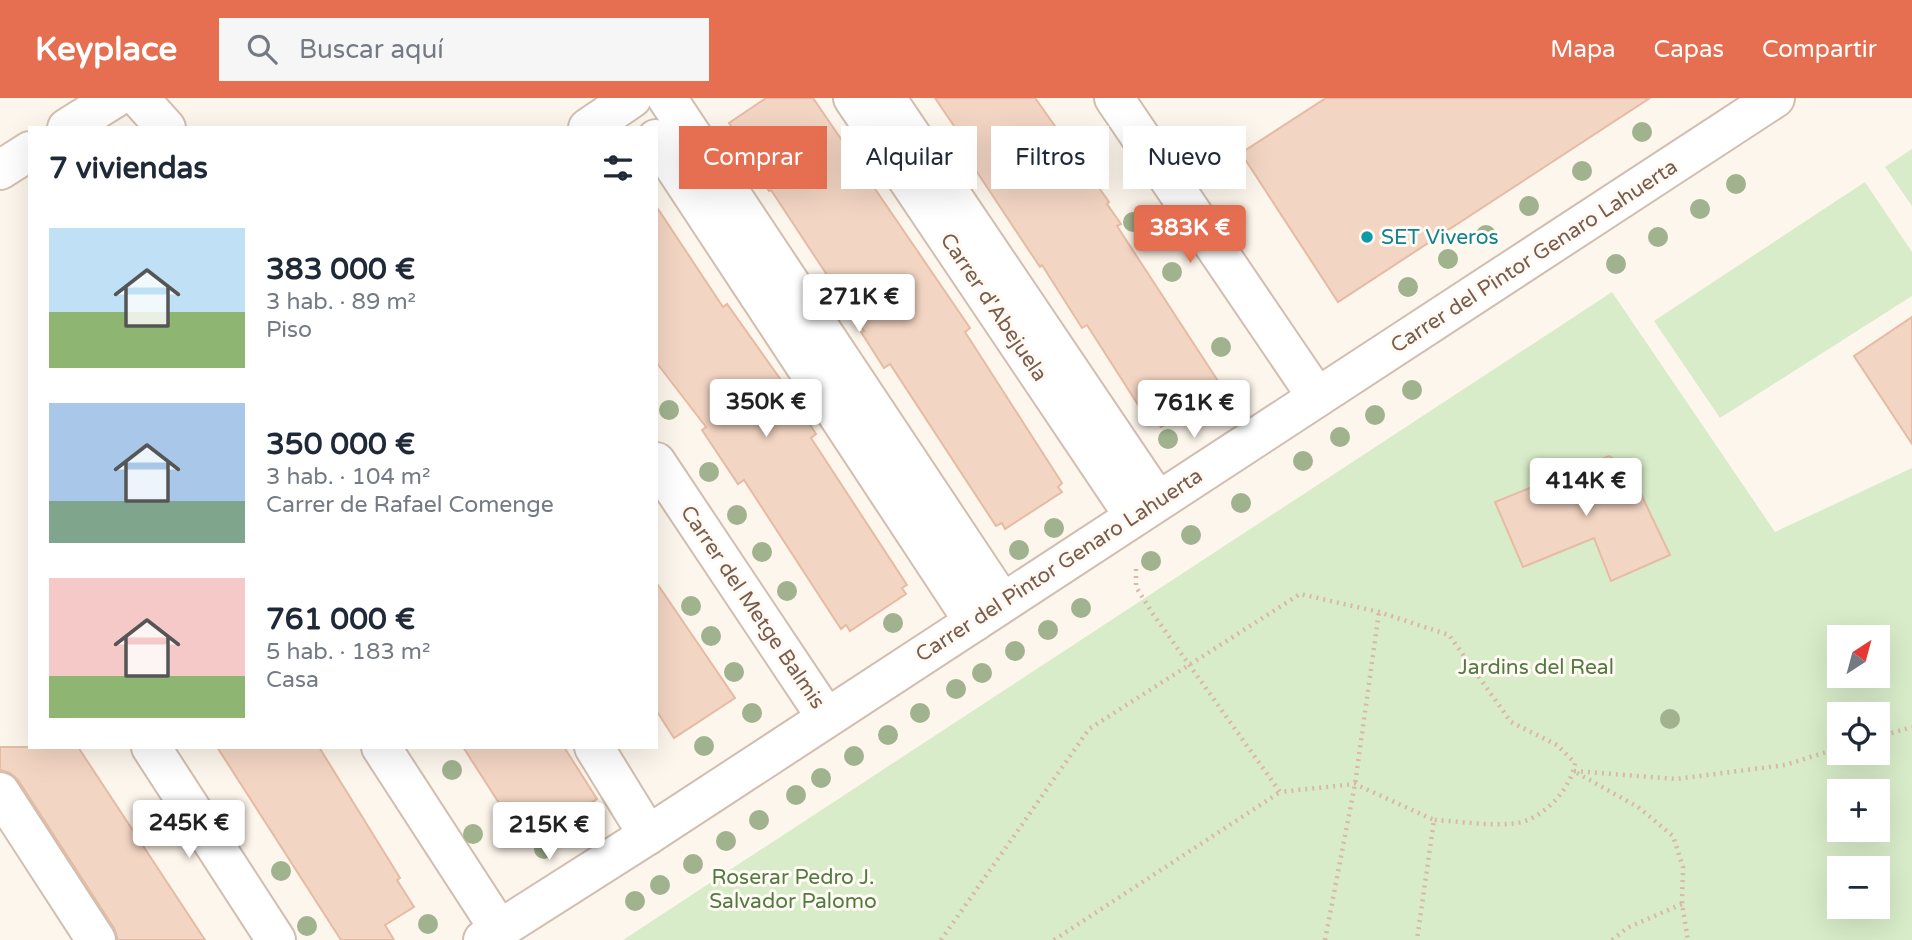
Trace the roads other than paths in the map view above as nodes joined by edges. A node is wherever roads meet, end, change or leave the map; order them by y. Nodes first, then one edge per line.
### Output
1 (114, 98) edge
2 (139, 98) edge
3 (853, 98) edge
4 (886, 98) edge
5 (1114, 98) edge
6 (1775, 98) edge
7 (653, 113) edge
8 (70, 126) edge
9 (164, 126) edge
10 (597, 126) edge
11 (28, 152) edge
12 (0, 170) edge
13 (1317, 397) junction
14 (658, 465) edge
15 (1146, 508) junction
16 (988, 612) junction
17 (826, 717) junction
18 (152, 749) edge
19 (382, 749) edge
20 (595, 749) edge
21 (0, 792) edge
22 (648, 835) junction
23 (491, 934) edge
24 (96, 940) edge
25 (276, 940) edge

1 - 8 street
2 - 9 street
3 - 15 street, Carrer d'Abejuela
4 - 15 street, Carrer d'Abejuela
5 - 13 street
6 - 13 street, Carrer del Pintor Genaro Lahuerta
7 - 10 street
7 - 16 street
11 - 12 street
13 - 15 street, Carrer del Pintor Genaro Lahuerta
14 - 17 street, Carrer del Metge Balmis
15 - 16 street, Carrer del Pintor Genaro Lahuerta
16 - 17 street, Carrer del Pintor Genaro Lahuerta
17 - 22 street, Carrer del Pintor Genaro Lahuerta
18 - 25 street
19 - 23 street
20 - 22 street
21 - 24 street
22 - 23 street, Carrer del Pintor Genaro Lahuerta

